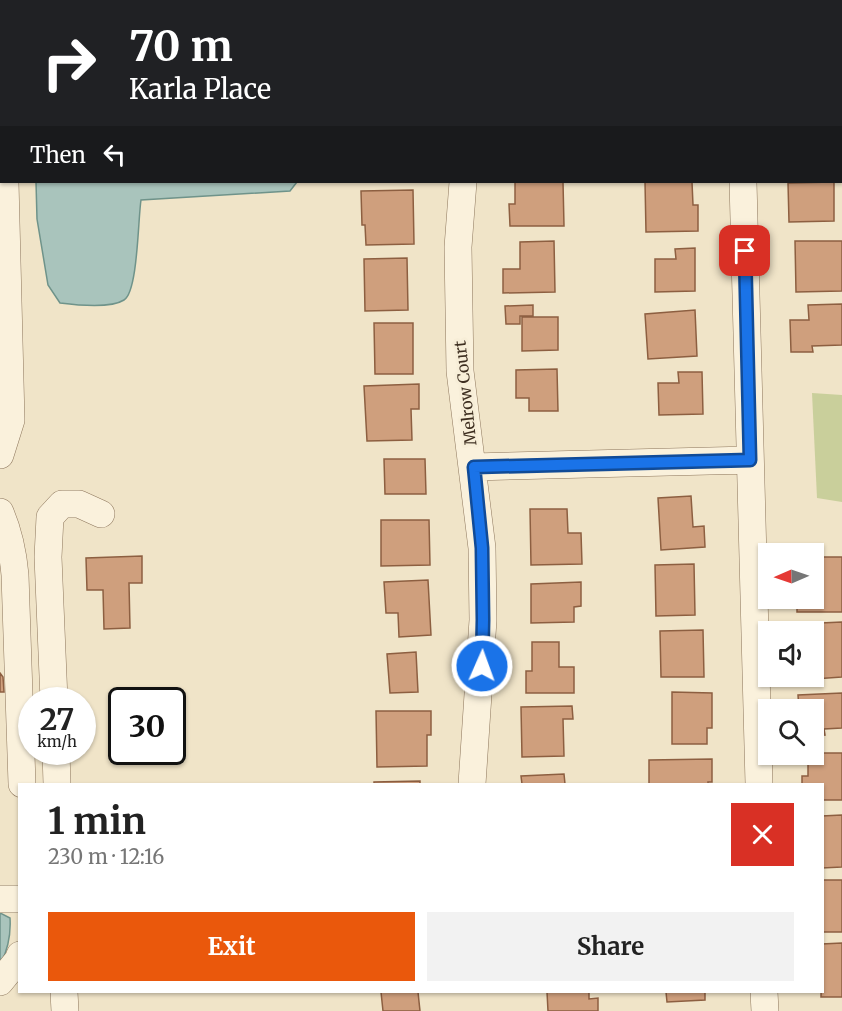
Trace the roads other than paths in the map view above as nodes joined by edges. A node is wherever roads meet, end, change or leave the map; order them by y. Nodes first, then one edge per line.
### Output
1 (5, 183) edge
2 (463, 183) edge
3 (743, 183) edge
4 (2, 442) edge
5 (750, 460) junction
6 (474, 467) junction
7 (0, 512) edge
8 (101, 514) dead end
9 (53, 687) edge
10 (56, 765) edge
11 (22, 783) edge
12 (57, 783) edge
13 (472, 783) edge
14 (759, 783) edge
15 (0, 899) edge
16 (18, 899) edge
17 (18, 960) edge
18 (0, 982) edge
19 (64, 993) edge
20 (764, 993) edge
21 (65, 1011) edge
22 (765, 1011) edge

1 - 4 street
2 - 6 street, Melrow Court
3 - 5 street
5 - 6 street
5 - 14 street
6 - 13 street, Melrow Court
7 - 11 street
8 - 9 street
10 - 12 street
15 - 16 street
17 - 18 street
19 - 21 street
20 - 22 street

